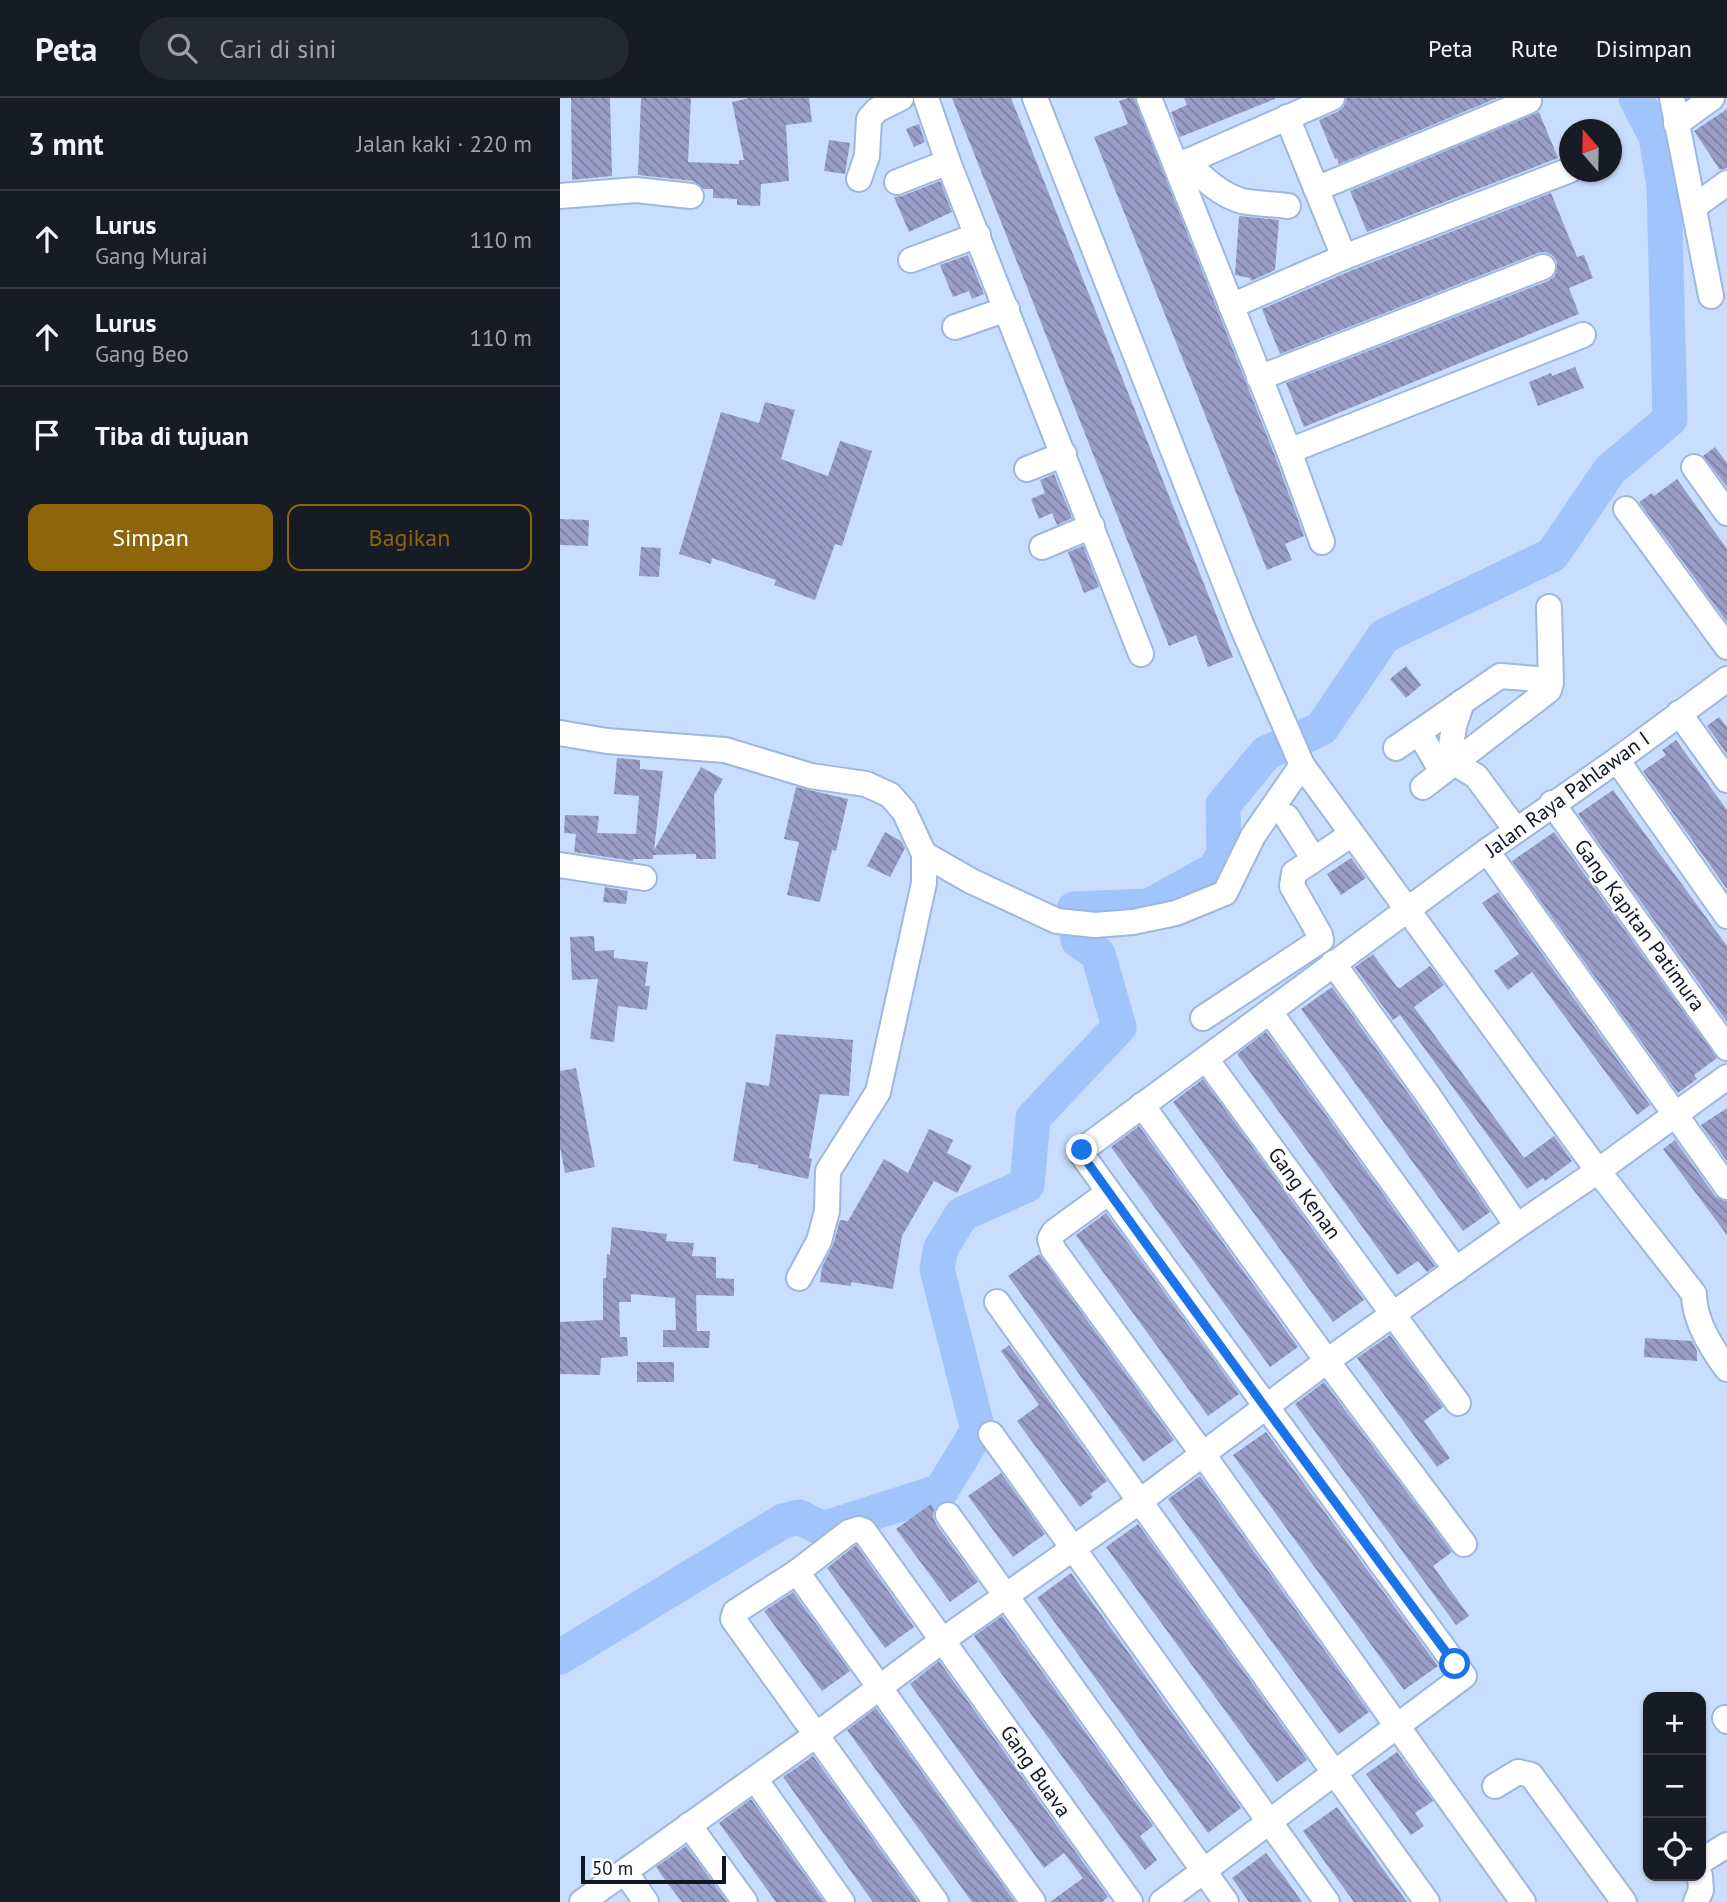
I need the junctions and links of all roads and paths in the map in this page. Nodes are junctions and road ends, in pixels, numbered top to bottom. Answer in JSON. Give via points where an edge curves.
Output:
{"nodes":[{"id":1,"x":901,"y":98,"type":"edge"},
{"id":2,"x":926,"y":98,"type":"edge"},
{"id":3,"x":1035,"y":98,"type":"edge"},
{"id":4,"x":1149,"y":98,"type":"edge"},
{"id":5,"x":1332,"y":98,"type":"edge"},
{"id":6,"x":1672,"y":98,"type":"edge"},
{"id":7,"x":1712,"y":98,"type":"edge"},
{"id":8,"x":1529,"y":100,"type":"dead end"},
{"id":9,"x":1287,"y":117,"type":"junction"},
{"id":10,"x":1676,"y":124,"type":"junction"},
{"id":11,"x":948,"y":162,"type":"junction"},
{"id":12,"x":1182,"y":163,"type":"junction"},
{"id":13,"x":1559,"y":174,"type":"edge"},
{"id":14,"x":859,"y":179,"type":"dead end"},
{"id":15,"x":897,"y":181,"type":"dead end"},
{"id":16,"x":1727,"y":183,"type":"edge"},
{"id":17,"x":1316,"y":189,"type":"junction"},
{"id":18,"x":560,"y":196,"type":"edge"},
{"id":19,"x":691,"y":196,"type":"dead end"},
{"id":20,"x":1288,"y":206,"type":"dead end"},
{"id":21,"x":1695,"y":207,"type":"junction"},
{"id":22,"x":978,"y":235,"type":"junction"},
{"id":23,"x":1344,"y":257,"type":"junction"},
{"id":24,"x":911,"y":260,"type":"dead end"},
{"id":25,"x":1543,"y":267,"type":"dead end"},
{"id":26,"x":1712,"y":296,"type":"edge"},
{"id":27,"x":1231,"y":306,"type":"junction"},
{"id":28,"x":1007,"y":309,"type":"junction"},
{"id":29,"x":956,"y":327,"type":"dead end"},
{"id":30,"x":1583,"y":335,"type":"dead end"},
{"id":31,"x":1259,"y":378,"type":"junction"},
{"id":32,"x":1289,"y":451,"type":"junction"},
{"id":33,"x":1064,"y":454,"type":"junction"},
{"id":34,"x":1694,"y":467,"type":"dead end"},
{"id":35,"x":1027,"y":470,"type":"dead end"},
{"id":36,"x":1626,"y":509,"type":"dead end"},
{"id":37,"x":1727,"y":513,"type":"edge"},
{"id":38,"x":1092,"y":527,"type":"junction"},
{"id":39,"x":1322,"y":542,"type":"dead end"},
{"id":40,"x":1042,"y":547,"type":"dead end"},
{"id":41,"x":1549,"y":607,"type":"dead end"},
{"id":42,"x":1727,"y":647,"type":"edge"},
{"id":43,"x":1140,"y":654,"type":"dead end"},
{"id":44,"x":1727,"y":679,"type":"edge"},
{"id":45,"x":1550,"y":680,"type":"junction"},
{"id":46,"x":1462,"y":702,"type":"junction"},
{"id":47,"x":1679,"y":713,"type":"junction"},
{"id":48,"x":1419,"y":732,"type":"junction"},
{"id":49,"x":560,"y":733,"type":"edge"},
{"id":50,"x":1396,"y":748,"type":"dead end"},
{"id":51,"x":1617,"y":760,"type":"junction"},
{"id":52,"x":1300,"y":761,"type":"junction"},
{"id":53,"x":1442,"y":772,"type":"junction"},
{"id":54,"x":1727,"y":780,"type":"edge"},
{"id":55,"x":1552,"y":803,"type":"junction"},
{"id":56,"x":1287,"y":817,"type":"dead end"},
{"id":57,"x":1516,"y":830,"type":"junction"},
{"id":58,"x":1352,"y":834,"type":"junction"},
{"id":59,"x":1487,"y":851,"type":"junction"},
{"id":60,"x":924,"y":854,"type":"junction"},
{"id":61,"x":1313,"y":858,"type":"junction"},
{"id":62,"x":560,"y":865,"type":"edge"},
{"id":63,"x":644,"y":878,"type":"dead end"},
{"id":64,"x":1408,"y":909,"type":"junction"},
{"id":65,"x":1727,"y":915,"type":"edge"},
{"id":66,"x":1333,"y":963,"type":"junction"},
{"id":67,"x":1270,"y":1012,"type":"junction"},
{"id":68,"x":1203,"y":1018,"type":"dead end"},
{"id":69,"x":1727,"y":1048,"type":"edge"},
{"id":70,"x":1211,"y":1065,"type":"junction"},
{"id":71,"x":1727,"y":1077,"type":"edge"},
{"id":72,"x":1142,"y":1105,"type":"junction"},
{"id":73,"x":1674,"y":1114,"type":"junction"},
{"id":74,"x":1598,"y":1171,"type":"junction"},
{"id":75,"x":1727,"y":1187,"type":"edge"},
{"id":76,"x":1109,"y":1192,"type":"junction"},
{"id":77,"x":1517,"y":1226,"type":"junction"},
{"id":78,"x":1456,"y":1270,"type":"junction"},
{"id":79,"x":799,"y":1278,"type":"dead end"},
{"id":80,"x":997,"y":1302,"type":"dead end"},
{"id":81,"x":1394,"y":1315,"type":"junction"},
{"id":82,"x":1327,"y":1361,"type":"junction"},
{"id":83,"x":1727,"y":1369,"type":"edge"},
{"id":84,"x":1458,"y":1403,"type":"dead end"},
{"id":85,"x":1265,"y":1407,"type":"junction"},
{"id":86,"x":991,"y":1434,"type":"dead end"},
{"id":87,"x":1202,"y":1453,"type":"junction"},
{"id":88,"x":1139,"y":1502,"type":"junction"},
{"id":89,"x":948,"y":1515,"type":"dead end"},
{"id":90,"x":1464,"y":1544,"type":"dead end"},
{"id":91,"x":1075,"y":1548,"type":"junction"},
{"id":92,"x":797,"y":1572,"type":"junction"},
{"id":93,"x":1006,"y":1597,"type":"junction"},
{"id":94,"x":943,"y":1640,"type":"junction"},
{"id":95,"x":879,"y":1687,"type":"junction"},
{"id":96,"x":1397,"y":1728,"type":"junction"},
{"id":97,"x":816,"y":1735,"type":"junction"},
{"id":98,"x":1336,"y":1774,"type":"junction"},
{"id":99,"x":755,"y":1779,"type":"junction"},
{"id":100,"x":1495,"y":1786,"type":"dead end"},
{"id":101,"x":1270,"y":1822,"type":"junction"},
{"id":102,"x":689,"y":1825,"type":"junction"},
{"id":103,"x":1727,"y":1845,"type":"edge"},
{"id":104,"x":1706,"y":1858,"type":"edge"},
{"id":105,"x":1204,"y":1871,"type":"junction"},
{"id":106,"x":625,"y":1872,"type":"junction"},
{"id":107,"x":1700,"y":1881,"type":"edge"},
{"id":108,"x":582,"y":1902,"type":"edge"},
{"id":109,"x":646,"y":1902,"type":"edge"},
{"id":110,"x":744,"y":1902,"type":"edge"},
{"id":111,"x":842,"y":1902,"type":"edge"},
{"id":112,"x":936,"y":1902,"type":"edge"},
{"id":113,"x":1033,"y":1902,"type":"edge"},
{"id":114,"x":1130,"y":1902,"type":"edge"},
{"id":115,"x":1162,"y":1902,"type":"edge"},
{"id":116,"x":1226,"y":1902,"type":"edge"},
{"id":117,"x":1327,"y":1902,"type":"edge"},
{"id":118,"x":1427,"y":1902,"type":"edge"},
{"id":119,"x":1523,"y":1902,"type":"edge"},
{"id":120,"x":1624,"y":1902,"type":"edge"},
{"id":121,"x":1696,"y":1902,"type":"edge"}],
"edges":[{"from":1,"to":14,"type":"street","via":[[871,115],[867,156]]},
{"from":2,"to":11,"type":"street"},
{"from":3,"to":52,"type":"street","via":[[1230,598]]},
{"from":4,"to":12,"type":"street"},
{"from":5,"to":9,"type":"street"},
{"from":6,"to":10,"type":"street"},
{"from":7,"to":10,"type":"street"},
{"from":8,"to":17,"type":"street"},
{"from":9,"to":12,"type":"street"},
{"from":9,"to":17,"type":"street"},
{"from":10,"to":21,"type":"street"},
{"from":11,"to":15,"type":"street"},
{"from":11,"to":22,"type":"street"},
{"from":12,"to":20,"type":"street","via":[[1231,197]]},
{"from":12,"to":27,"type":"street"},
{"from":13,"to":23,"type":"street"},
{"from":16,"to":21,"type":"street"},
{"from":17,"to":23,"type":"street"},
{"from":18,"to":19,"type":"street","via":[[636,190]]},
{"from":21,"to":26,"type":"street"},
{"from":22,"to":24,"type":"street"},
{"from":22,"to":28,"type":"street"},
{"from":23,"to":27,"type":"street"},
{"from":25,"to":31,"type":"street"},
{"from":27,"to":31,"type":"street"},
{"from":28,"to":29,"type":"street"},
{"from":28,"to":33,"type":"street"},
{"from":30,"to":32,"type":"street"},
{"from":31,"to":32,"type":"street"},
{"from":32,"to":39,"type":"street"},
{"from":33,"to":35,"type":"street"},
{"from":33,"to":38,"type":"street"},
{"from":34,"to":37,"type":"street"},
{"from":36,"to":42,"type":"street"},
{"from":38,"to":40,"type":"street"},
{"from":38,"to":43,"type":"street"},
{"from":41,"to":45,"type":"street"},
{"from":44,"to":47,"type":"street","name":"Jalan Raya Pahlawan I"},
{"from":45,"to":46,"type":"street","via":[[1500,676]]},
{"from":45,"to":53,"type":"street","via":[[1546,693]]},
{"from":46,"to":48,"type":"street"},
{"from":46,"to":53,"type":"street"},
{"from":47,"to":51,"type":"street","name":"Jalan Raya Pahlawan I"},
{"from":47,"to":54,"type":"street"},
{"from":48,"to":50,"type":"street"},
{"from":48,"to":53,"type":"street"},
{"from":49,"to":60,"type":"street","via":[[725,750],[811,776],[866,784],[890,795],[904,811]]},
{"from":51,"to":55,"type":"street","name":"Jalan Raya Pahlawan I"},
{"from":51,"to":65,"type":"street"},
{"from":52,"to":58,"type":"street"},
{"from":52,"to":60,"type":"street","via":[[1253,836],[1225,893],[1176,913],[1095,925],[1057,921]]},
{"from":53,"to":57,"type":"street","via":[[1476,776]]},
{"from":55,"to":57,"type":"street","name":"Jalan Raya Pahlawan I"},
{"from":55,"to":69,"type":"street","name":"Gang Kapitan Patimura"},
{"from":56,"to":61,"type":"street"},
{"from":57,"to":59,"type":"street","name":"Jalan Raya Pahlawan I"},
{"from":58,"to":61,"type":"street"},
{"from":58,"to":64,"type":"street"},
{"from":59,"to":64,"type":"street","name":"Jalan Raya Pahlawan I"},
{"from":59,"to":73,"type":"street"},
{"from":60,"to":79,"type":"street","via":[[924,883],[878,1092],[828,1171],[827,1211],[819,1241]]},
{"from":61,"to":68,"type":"street","via":[[1294,873],[1292,886],[1321,940]]},
{"from":62,"to":63,"type":"street"},
{"from":64,"to":66,"type":"street","name":"Jalan Raya Pahlawan I"},
{"from":64,"to":74,"type":"street"},
{"from":66,"to":67,"type":"street","name":"Jalan Raya Pahlawan I"},
{"from":66,"to":77,"type":"street"},
{"from":67,"to":70,"type":"street","name":"Jalan Raya Pahlawan I"},
{"from":67,"to":78,"type":"street"},
{"from":70,"to":72,"type":"street","name":"Jalan Raya Pahlawan I"},
{"from":70,"to":81,"type":"street","name":"Gang Kenan"},
{"from":71,"to":73,"type":"street"},
{"from":72,"to":76,"type":"street","name":"Jalan Raya Pahlawan I","via":[[1082,1150]]},
{"from":72,"to":82,"type":"street"},
{"from":73,"to":74,"type":"street"},
{"from":73,"to":75,"type":"street"},
{"from":74,"to":77,"type":"street"},
{"from":74,"to":83,"type":"street","via":[[1694,1294],[1694,1306]]},
{"from":76,"to":85,"type":"street"},
{"from":76,"to":87,"type":"street","via":[[1054,1232],[1050,1239],[1053,1249]]},
{"from":77,"to":78,"type":"street"},
{"from":78,"to":81,"type":"street"},
{"from":80,"to":88,"type":"street"},
{"from":81,"to":82,"type":"street"},
{"from":81,"to":84,"type":"street","name":"Gang Kenan"},
{"from":82,"to":85,"type":"street"},
{"from":82,"to":90,"type":"street"},
{"from":85,"to":87,"type":"street"},
{"from":85,"to":96,"type":"street","via":[[1464,1676]]},
{"from":86,"to":91,"type":"street"},
{"from":87,"to":88,"type":"street"},
{"from":87,"to":96,"type":"street"},
{"from":88,"to":91,"type":"street"},
{"from":88,"to":98,"type":"street"},
{"from":89,"to":93,"type":"street"},
{"from":91,"to":93,"type":"street"},
{"from":91,"to":101,"type":"street"},
{"from":92,"to":94,"type":"street","name":"Gang Buava","via":[[849,1532],[864,1531]]},
{"from":92,"to":95,"type":"street"},
{"from":92,"to":97,"type":"street","via":[[735,1612],[733,1619]]},
{"from":93,"to":94,"type":"street"},
{"from":93,"to":105,"type":"street"},
{"from":94,"to":95,"type":"street"},
{"from":94,"to":114,"type":"street","name":"Gang Buava"},
{"from":95,"to":97,"type":"street"},
{"from":95,"to":113,"type":"street"},
{"from":96,"to":98,"type":"street"},
{"from":96,"to":119,"type":"street"},
{"from":97,"to":99,"type":"street"},
{"from":97,"to":112,"type":"street"},
{"from":98,"to":101,"type":"street"},
{"from":98,"to":118,"type":"street"},
{"from":99,"to":102,"type":"street"},
{"from":99,"to":111,"type":"street"},
{"from":100,"to":120,"type":"street","via":[[1518,1772],[1531,1775]]},
{"from":101,"to":105,"type":"street"},
{"from":101,"to":117,"type":"street"},
{"from":102,"to":106,"type":"street"},
{"from":102,"to":110,"type":"street"},
{"from":103,"to":104,"type":"street"},
{"from":105,"to":115,"type":"street"},
{"from":105,"to":116,"type":"street"},
{"from":106,"to":108,"type":"street"},
{"from":106,"to":109,"type":"street"},
{"from":107,"to":121,"type":"street"}]}
